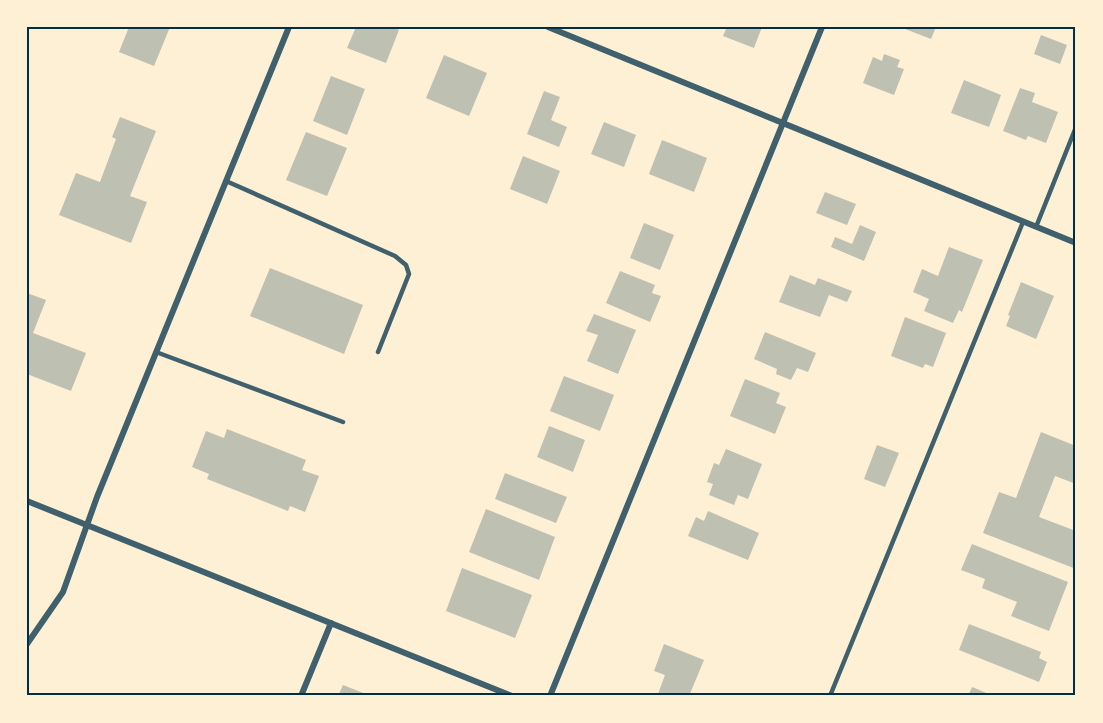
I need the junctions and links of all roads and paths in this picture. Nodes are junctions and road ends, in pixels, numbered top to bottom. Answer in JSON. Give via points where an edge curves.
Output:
{"nodes":[{"id":1,"x":289,"y":27,"type":"edge"},
{"id":2,"x":548,"y":27,"type":"edge"},
{"id":3,"x":822,"y":27,"type":"edge"},
{"id":4,"x":783,"y":123,"type":"junction"},
{"id":5,"x":1076,"y":127,"type":"edge"},
{"id":6,"x":226,"y":181,"type":"junction"},
{"id":7,"x":1023,"y":222,"type":"junction"},
{"id":8,"x":1036,"y":227,"type":"junction"},
{"id":9,"x":1076,"y":243,"type":"edge"},
{"id":10,"x":156,"y":352,"type":"junction"},
{"id":11,"x":378,"y":352,"type":"dead end"},
{"id":12,"x":343,"y":422,"type":"dead end"},
{"id":13,"x":27,"y":501,"type":"edge"},
{"id":14,"x":86,"y":524,"type":"junction"},
{"id":15,"x":331,"y":623,"type":"junction"},
{"id":16,"x":27,"y":644,"type":"edge"},
{"id":17,"x":301,"y":696,"type":"edge"},
{"id":18,"x":512,"y":696,"type":"edge"},
{"id":19,"x":550,"y":696,"type":"edge"},
{"id":20,"x":830,"y":696,"type":"edge"}],
"edges":[{"from":1,"to":6,"type":"street"},
{"from":2,"to":4,"type":"street"},
{"from":3,"to":4,"type":"street"},
{"from":4,"to":7,"type":"street"},
{"from":4,"to":19,"type":"street"},
{"from":5,"to":8,"type":"lane"},
{"from":6,"to":10,"type":"street"},
{"from":6,"to":11,"type":"lane","via":[[395,256],[406,265],[409,274]]},
{"from":7,"to":8,"type":"street"},
{"from":7,"to":20,"type":"lane"},
{"from":8,"to":9,"type":"street"},
{"from":10,"to":12,"type":"lane"},
{"from":10,"to":14,"type":"street"},
{"from":13,"to":14,"type":"street"},
{"from":14,"to":15,"type":"street"},
{"from":14,"to":16,"type":"street","via":[[63,592]]},
{"from":15,"to":17,"type":"street"},
{"from":15,"to":18,"type":"street"}]}
